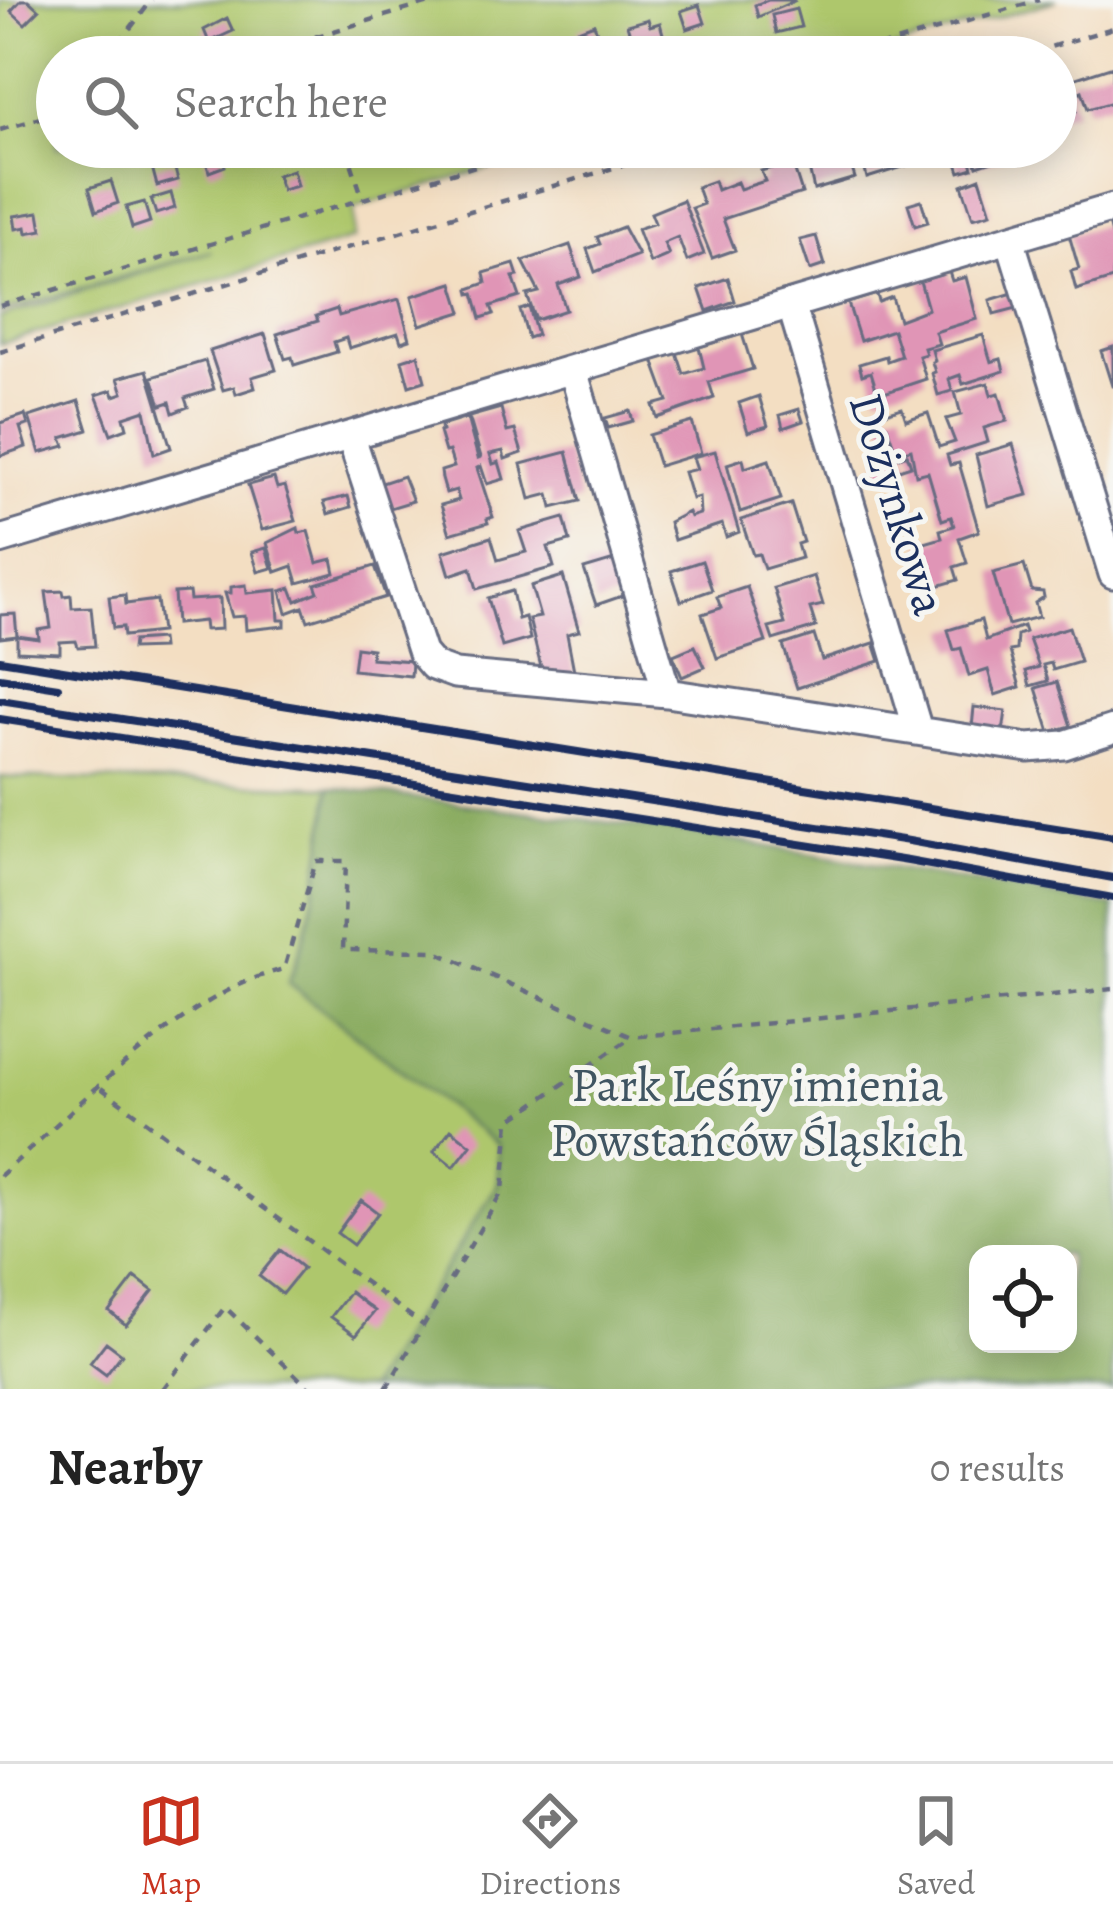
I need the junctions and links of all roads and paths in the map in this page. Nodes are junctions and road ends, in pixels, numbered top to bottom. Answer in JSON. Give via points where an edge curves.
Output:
{"nodes":[{"id":1,"x":152,"y":0,"type":"edge"},
{"id":2,"x":439,"y":0,"type":"edge"},
{"id":3,"x":1039,"y":0,"type":"edge"},
{"id":4,"x":1113,"y":28,"type":"edge"},
{"id":5,"x":124,"y":36,"type":"edge"},
{"id":6,"x":319,"y":36,"type":"edge"},
{"id":7,"x":916,"y":36,"type":"edge"},
{"id":8,"x":1077,"y":39,"type":"edge"},
{"id":9,"x":36,"y":119,"type":"edge"},
{"id":10,"x":0,"y":130,"type":"edge"},
{"id":11,"x":353,"y":168,"type":"edge"},
{"id":12,"x":469,"y":168,"type":"edge"},
{"id":13,"x":613,"y":168,"type":"edge"},
{"id":14,"x":363,"y":199,"type":"junction"},
{"id":15,"x":1113,"y":208,"type":"edge"},
{"id":16,"x":1010,"y":239,"type":"junction"},
{"id":17,"x":791,"y":304,"type":"junction"},
{"id":18,"x":0,"y":306,"type":"edge"},
{"id":19,"x":0,"y":352,"type":"edge"},
{"id":20,"x":573,"y":370,"type":"junction"},
{"id":21,"x":351,"y":436,"type":"junction"},
{"id":22,"x":0,"y":540,"type":"edge"},
{"id":23,"x":1113,"y":574,"type":"edge"},
{"id":24,"x":667,"y":694,"type":"junction"},
{"id":25,"x":1113,"y":729,"type":"edge"},
{"id":26,"x":918,"y":730,"type":"junction"},
{"id":27,"x":1113,"y":988,"type":"edge"},
{"id":28,"x":632,"y":1037,"type":"junction"},
{"id":29,"x":101,"y":1088,"type":"junction"},
{"id":30,"x":0,"y":1176,"type":"edge"},
{"id":31,"x":423,"y":1325,"type":"junction"},
{"id":32,"x":163,"y":1389,"type":"edge"},
{"id":33,"x":310,"y":1389,"type":"edge"},
{"id":34,"x":386,"y":1389,"type":"edge"}],
"edges":[{"from":1,"to":5,"type":"path"},
{"from":2,"to":6,"type":"path"},
{"from":3,"to":7,"type":"path"},
{"from":4,"to":8,"type":"path"},
{"from":9,"to":10,"type":"path"},
{"from":11,"to":14,"type":"path"},
{"from":12,"to":14,"type":"path"},
{"from":13,"to":19,"type":"path"},
{"from":14,"to":18,"type":"path"},
{"from":15,"to":16,"type":"street"},
{"from":16,"to":17,"type":"street"},
{"from":16,"to":23,"type":"street"},
{"from":17,"to":20,"type":"street"},
{"from":17,"to":26,"type":"street","name":"Dożynkowa"},
{"from":20,"to":21,"type":"street"},
{"from":20,"to":24,"type":"street"},
{"from":21,"to":22,"type":"street"},
{"from":21,"to":24,"type":"street","via":[[422,652],[434,666]]},
{"from":24,"to":26,"type":"street"},
{"from":25,"to":26,"type":"street","via":[[1045,748]]},
{"from":27,"to":28,"type":"path"},
{"from":28,"to":29,"type":"path","via":[[434,950],[344,950],[346,860],[316,861],[284,969],[191,1010]]},
{"from":28,"to":31,"type":"path","via":[[509,1120],[503,1190]]},
{"from":29,"to":30,"type":"path"},
{"from":29,"to":31,"type":"path"},
{"from":31,"to":34,"type":"path"},
{"from":32,"to":33,"type":"path","via":[[225,1307]]}]}
